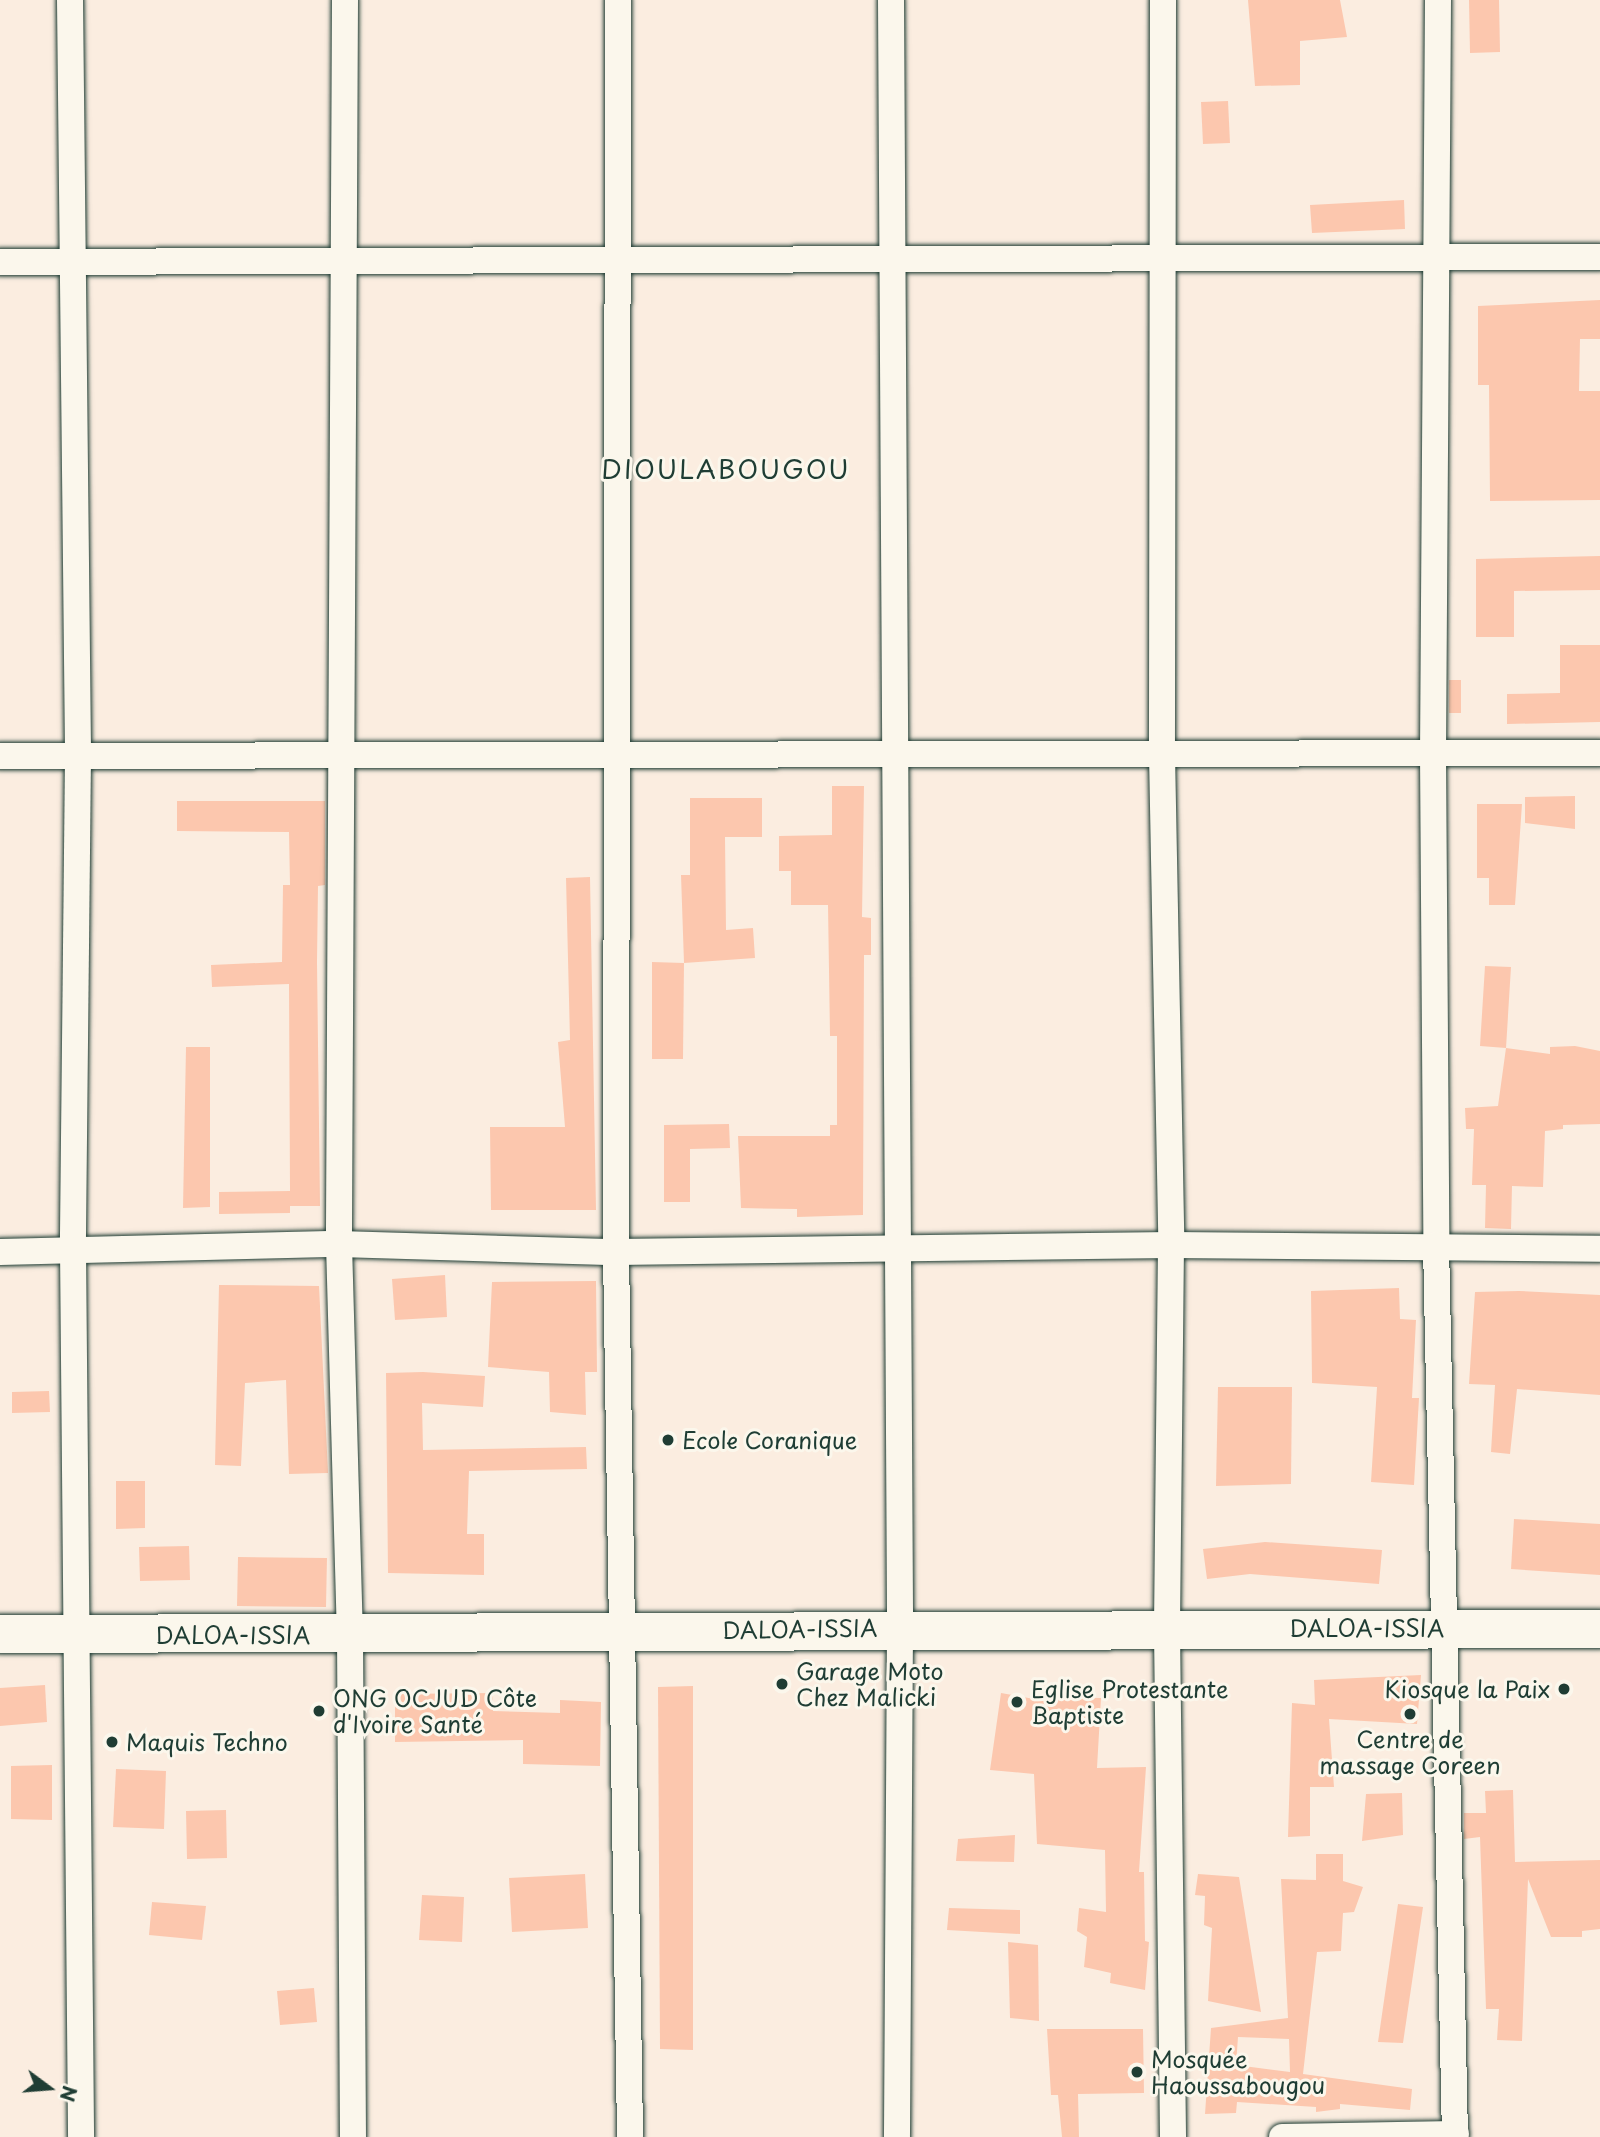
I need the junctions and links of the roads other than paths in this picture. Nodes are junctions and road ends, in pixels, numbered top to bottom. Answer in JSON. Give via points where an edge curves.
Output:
{"nodes":[{"id":1,"x":69,"y":0,"type":"edge"},
{"id":2,"x":345,"y":0,"type":"edge"},
{"id":3,"x":618,"y":0,"type":"edge"},
{"id":4,"x":891,"y":0,"type":"edge"},
{"id":5,"x":1163,"y":0,"type":"edge"},
{"id":6,"x":1438,"y":0,"type":"edge"},
{"id":7,"x":1162,"y":256,"type":"junction"},
{"id":8,"x":1435,"y":257,"type":"junction"},
{"id":9,"x":1600,"y":257,"type":"edge"},
{"id":10,"x":895,"y":259,"type":"junction"},
{"id":11,"x":0,"y":262,"type":"edge"},
{"id":12,"x":72,"y":262,"type":"junction"},
{"id":13,"x":342,"y":263,"type":"junction"},
{"id":14,"x":618,"y":264,"type":"junction"},
{"id":15,"x":617,"y":752,"type":"junction"},
{"id":16,"x":1600,"y":753,"type":"edge"},
{"id":17,"x":1162,"y":754,"type":"junction"},
{"id":18,"x":893,"y":755,"type":"junction"},
{"id":19,"x":1433,"y":755,"type":"junction"},
{"id":20,"x":0,"y":756,"type":"edge"},
{"id":21,"x":78,"y":756,"type":"junction"},
{"id":22,"x":341,"y":758,"type":"junction"},
{"id":23,"x":339,"y":1244,"type":"junction"},
{"id":24,"x":1171,"y":1245,"type":"junction"},
{"id":25,"x":1436,"y":1245,"type":"junction"},
{"id":26,"x":896,"y":1247,"type":"junction"},
{"id":27,"x":73,"y":1249,"type":"junction"},
{"id":28,"x":1600,"y":1249,"type":"edge"},
{"id":29,"x":0,"y":1252,"type":"edge"},
{"id":30,"x":616,"y":1252,"type":"junction"},
{"id":31,"x":901,"y":1628,"type":"junction"},
{"id":32,"x":1444,"y":1628,"type":"junction"},
{"id":33,"x":1600,"y":1629,"type":"edge"},
{"id":34,"x":1167,"y":1630,"type":"junction"},
{"id":35,"x":622,"y":1631,"type":"junction"},
{"id":36,"x":0,"y":1634,"type":"edge"},
{"id":37,"x":78,"y":1634,"type":"junction"},
{"id":38,"x":351,"y":1635,"type":"junction"},
{"id":39,"x":1455,"y":2135,"type":"edge"},
{"id":40,"x":81,"y":2137,"type":"edge"},
{"id":41,"x":353,"y":2137,"type":"edge"},
{"id":42,"x":630,"y":2137,"type":"edge"},
{"id":43,"x":897,"y":2137,"type":"edge"},
{"id":44,"x":1173,"y":2137,"type":"edge"},
{"id":45,"x":1282,"y":2137,"type":"edge"}],
"edges":[{"from":1,"to":12,"type":"street"},
{"from":2,"to":13,"type":"street"},
{"from":3,"to":14,"type":"street"},
{"from":4,"to":10,"type":"street"},
{"from":5,"to":7,"type":"street"},
{"from":6,"to":8,"type":"street"},
{"from":7,"to":8,"type":"street"},
{"from":7,"to":10,"type":"street"},
{"from":7,"to":17,"type":"street"},
{"from":8,"to":9,"type":"street"},
{"from":8,"to":19,"type":"street"},
{"from":10,"to":14,"type":"street"},
{"from":10,"to":18,"type":"street"},
{"from":11,"to":12,"type":"street"},
{"from":12,"to":13,"type":"street"},
{"from":12,"to":21,"type":"street"},
{"from":13,"to":14,"type":"street"},
{"from":13,"to":22,"type":"street"},
{"from":14,"to":15,"type":"street"},
{"from":15,"to":18,"type":"street"},
{"from":15,"to":22,"type":"street"},
{"from":15,"to":30,"type":"street"},
{"from":16,"to":19,"type":"street"},
{"from":17,"to":18,"type":"street"},
{"from":17,"to":19,"type":"street"},
{"from":17,"to":24,"type":"street"},
{"from":18,"to":26,"type":"street"},
{"from":19,"to":25,"type":"street"},
{"from":20,"to":21,"type":"street"},
{"from":21,"to":22,"type":"street"},
{"from":21,"to":27,"type":"street"},
{"from":22,"to":23,"type":"street"},
{"from":23,"to":27,"type":"street"},
{"from":23,"to":30,"type":"street"},
{"from":23,"to":38,"type":"street"},
{"from":24,"to":25,"type":"street"},
{"from":24,"to":26,"type":"street"},
{"from":24,"to":34,"type":"street"},
{"from":25,"to":28,"type":"street"},
{"from":25,"to":32,"type":"street"},
{"from":26,"to":30,"type":"street"},
{"from":26,"to":31,"type":"street"},
{"from":27,"to":29,"type":"street"},
{"from":27,"to":37,"type":"street"},
{"from":30,"to":35,"type":"street"},
{"from":31,"to":34,"type":"main road","name":"DALOA-ISSIA"},
{"from":31,"to":35,"type":"main road","name":"DALOA-ISSIA"},
{"from":31,"to":43,"type":"street"},
{"from":32,"to":33,"type":"main road","name":"DALOA-ISSIA"},
{"from":32,"to":34,"type":"main road","name":"DALOA-ISSIA"},
{"from":32,"to":39,"type":"street"},
{"from":34,"to":44,"type":"street"},
{"from":35,"to":38,"type":"main road","name":"DALOA-ISSIA"},
{"from":35,"to":42,"type":"street"},
{"from":36,"to":37,"type":"main road","name":"DALOA-ISSIA"},
{"from":37,"to":38,"type":"main road","name":"DALOA-ISSIA"},
{"from":37,"to":40,"type":"street"},
{"from":38,"to":41,"type":"street"},
{"from":39,"to":45,"type":"street"}]}
